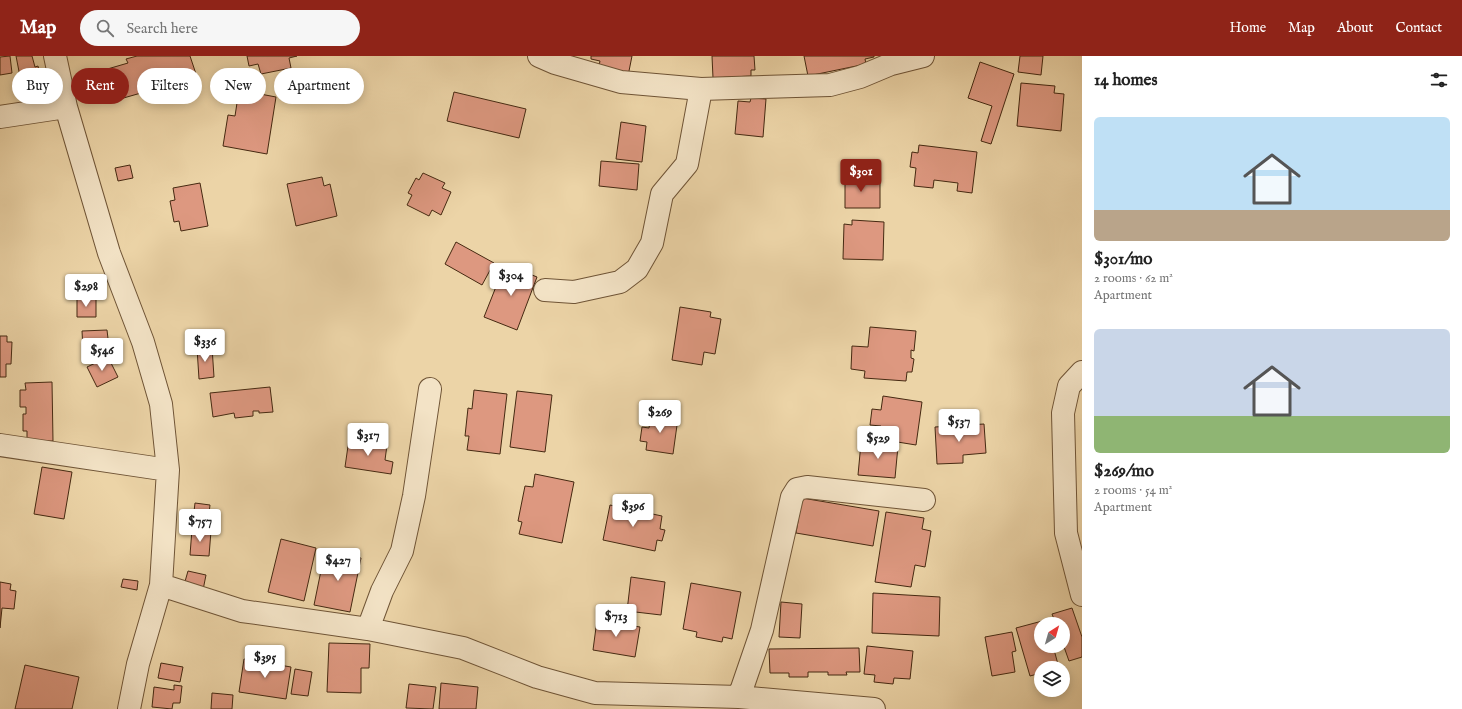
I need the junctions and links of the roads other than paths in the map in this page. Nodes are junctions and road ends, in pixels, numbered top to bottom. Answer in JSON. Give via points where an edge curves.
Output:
{"nodes":[{"id":1,"x":55,"y":56,"type":"edge"},
{"id":2,"x":539,"y":56,"type":"edge"},
{"id":3,"x":923,"y":56,"type":"edge"},
{"id":4,"x":890,"y":60,"type":"edge"},
{"id":5,"x":701,"y":89,"type":"junction"},
{"id":6,"x":66,"y":108,"type":"junction"},
{"id":7,"x":0,"y":117,"type":"edge"},
{"id":8,"x":545,"y":290,"type":"dead end"},
{"id":9,"x":1082,"y":372,"type":"edge"},
{"id":10,"x":430,"y":389,"type":"dead end"},
{"id":11,"x":0,"y":445,"type":"edge"},
{"id":12,"x":168,"y":470,"type":"junction"},
{"id":13,"x":924,"y":500,"type":"dead end"},
{"id":14,"x":160,"y":584,"type":"junction"},
{"id":15,"x":1082,"y":595,"type":"edge"},
{"id":16,"x":368,"y":629,"type":"junction"},
{"id":17,"x":739,"y":697,"type":"junction"},
{"id":18,"x":129,"y":709,"type":"edge"},
{"id":19,"x":874,"y":709,"type":"edge"}],
"edges":[{"from":1,"to":6,"type":"street"},
{"from":2,"to":5,"type":"street","via":[[621,82]]},
{"from":3,"to":4,"type":"street"},
{"from":4,"to":5,"type":"street","via":[[860,77],[830,85]]},
{"from":5,"to":8,"type":"street","via":[[687,164],[662,194],[652,243],[637,269],[620,282],[574,292]]},
{"from":6,"to":7,"type":"street"},
{"from":6,"to":12,"type":"street","via":[[110,253],[143,342],[161,404]]},
{"from":9,"to":15,"type":"street","via":[[1069,386],[1063,413],[1066,533]]},
{"from":10,"to":16,"type":"street","via":[[414,496],[402,551],[382,591]]},
{"from":11,"to":12,"type":"street"},
{"from":12,"to":14,"type":"street"},
{"from":13,"to":17,"type":"street","via":[[807,487],[797,489],[792,497],[762,630]]},
{"from":14,"to":16,"type":"street","via":[[242,611]]},
{"from":14,"to":18,"type":"street","via":[[138,664]]},
{"from":16,"to":17,"type":"street","via":[[463,648],[537,677],[595,693]]},
{"from":17,"to":19,"type":"street"}]}
